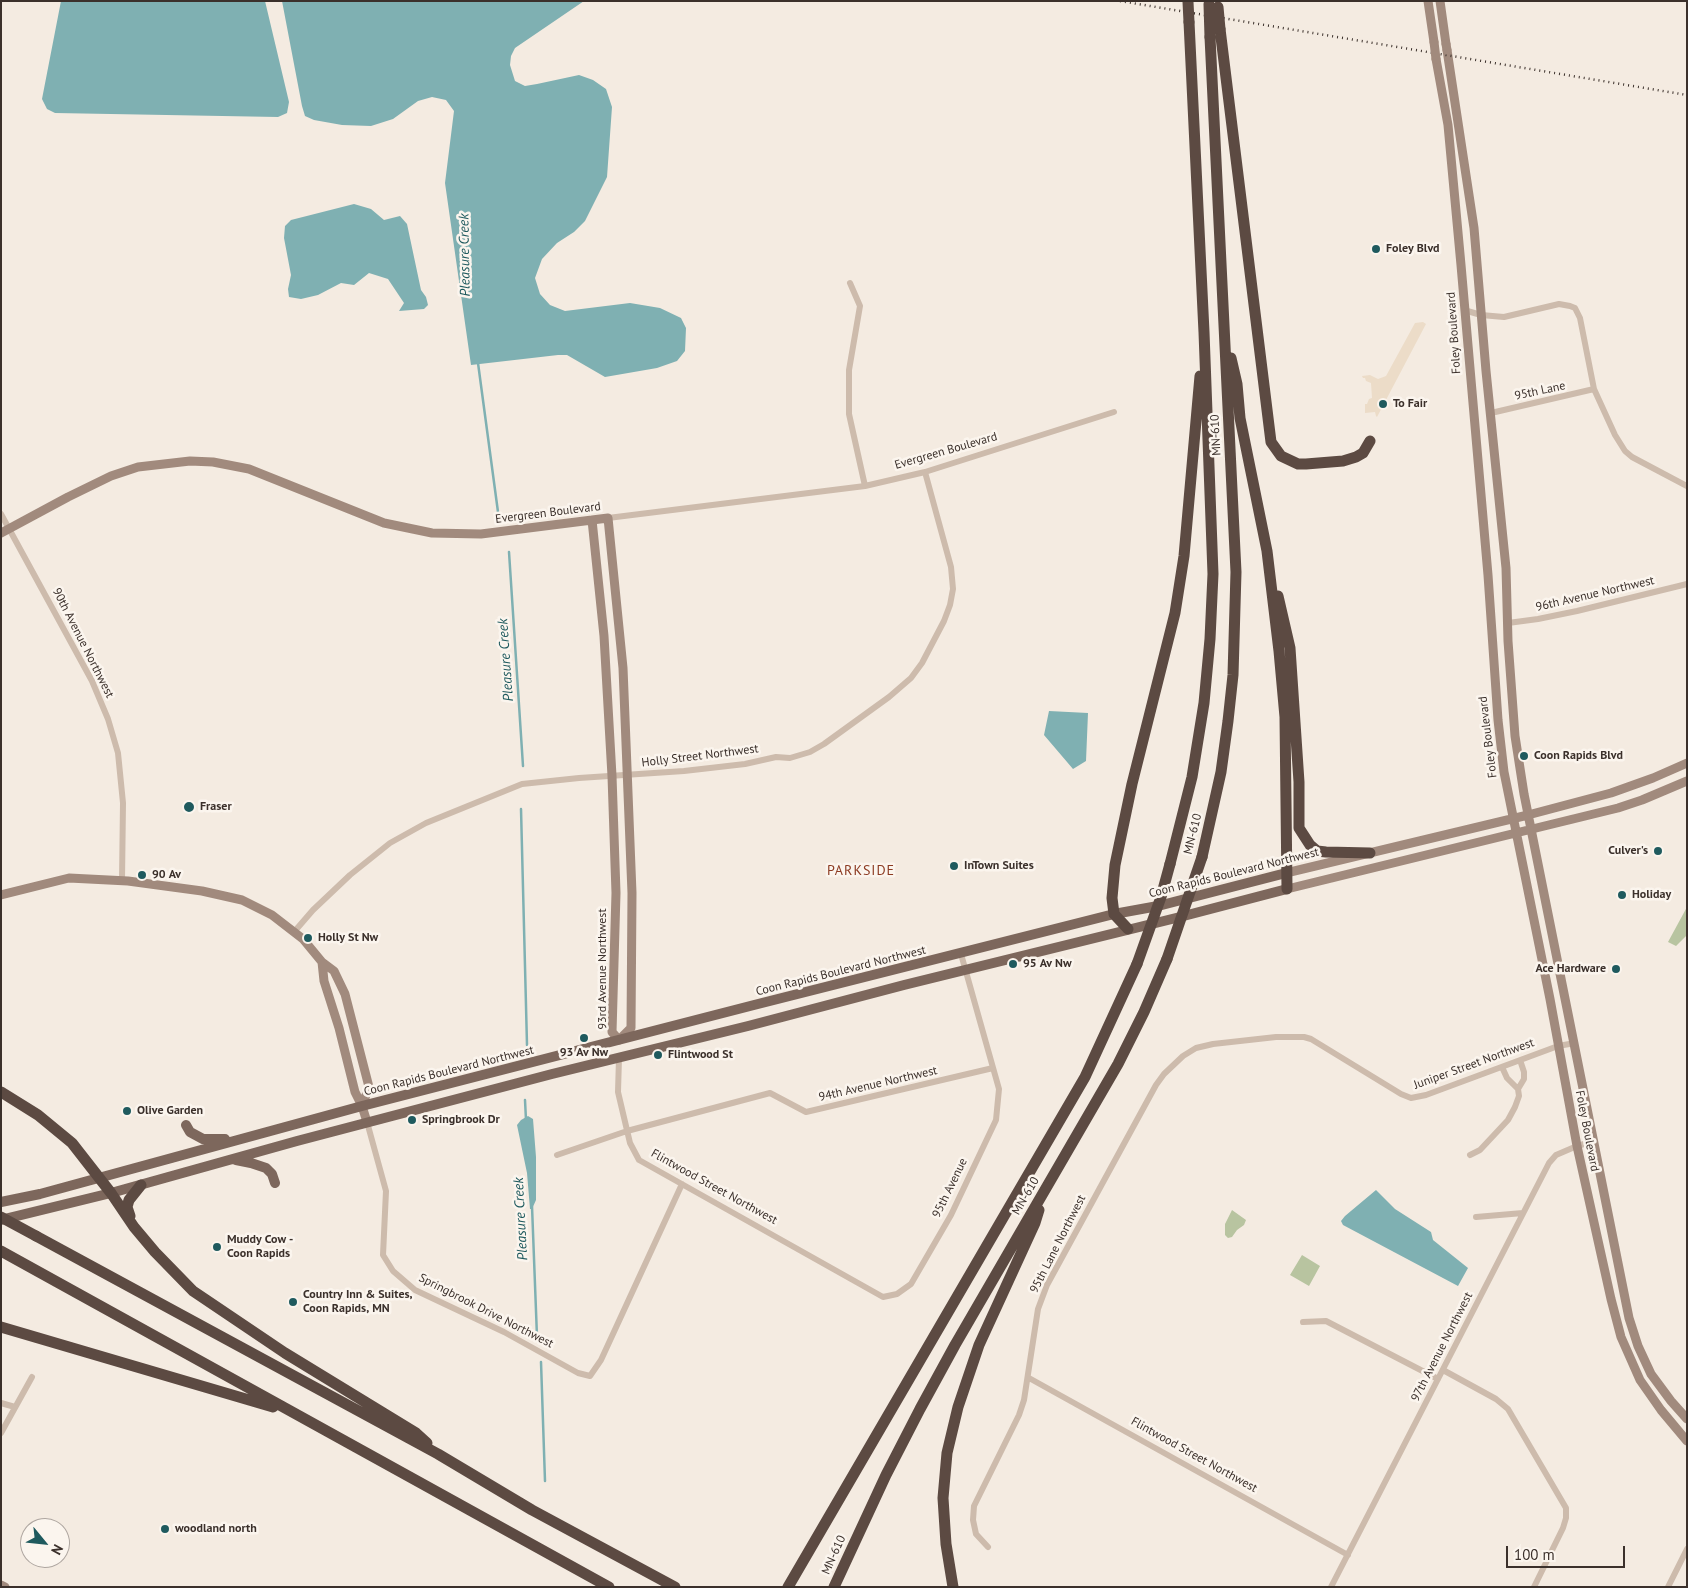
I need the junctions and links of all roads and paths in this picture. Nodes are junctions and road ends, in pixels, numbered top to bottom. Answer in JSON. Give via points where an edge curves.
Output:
{"nodes":[{"id":1,"x":1428,"y":1,"type":"edge"},
{"id":2,"x":1440,"y":1,"type":"edge"},
{"id":3,"x":1188,"y":2,"type":"edge"},
{"id":4,"x":1213,"y":3,"type":"edge"},
{"id":5,"x":850,"y":284,"type":"dead end"},
{"id":6,"x":1464,"y":310,"type":"junction"},
{"id":7,"x":1481,"y":315,"type":"junction"},
{"id":8,"x":1224,"y":329,"type":"junction"},
{"id":9,"x":1204,"y":332,"type":"junction"},
{"id":10,"x":1594,"y":389,"type":"junction"},
{"id":11,"x":1114,"y":412,"type":"dead end"},
{"id":12,"x":1491,"y":413,"type":"junction"},
{"id":13,"x":1370,"y":441,"type":"dead end"},
{"id":14,"x":925,"y":472,"type":"junction"},
{"id":15,"x":865,"y":486,"type":"junction"},
{"id":16,"x":1687,"y":486,"type":"edge"},
{"id":17,"x":1,"y":514,"type":"edge"},
{"id":18,"x":608,"y":518,"type":"junction"},
{"id":19,"x":592,"y":520,"type":"junction"},
{"id":20,"x":5,"y":531,"type":"edge"},
{"id":21,"x":1267,"y":551,"type":"junction"},
{"id":22,"x":1687,"y":584,"type":"edge"},
{"id":23,"x":1508,"y":623,"type":"junction"},
{"id":24,"x":1687,"y":763,"type":"edge"},
{"id":25,"x":612,"y":776,"type":"junction"},
{"id":26,"x":628,"y":776,"type":"junction"},
{"id":27,"x":1687,"y":781,"type":"edge"},
{"id":28,"x":1528,"y":815,"type":"junction"},
{"id":29,"x":1513,"y":818,"type":"junction"},
{"id":30,"x":1530,"y":830,"type":"junction"},
{"id":31,"x":1516,"y":834,"type":"junction"},
{"id":32,"x":1370,"y":852,"type":"junction"},
{"id":33,"x":1286,"y":873,"type":"junction"},
{"id":34,"x":122,"y":880,"type":"junction"},
{"id":35,"x":1287,"y":889,"type":"junction"},
{"id":36,"x":1,"y":895,"type":"edge"},
{"id":37,"x":1114,"y":914,"type":"junction"},
{"id":38,"x":1128,"y":929,"type":"junction"},
{"id":39,"x":294,"y":932,"type":"junction"},
{"id":40,"x":961,"y":954,"type":"junction"},
{"id":41,"x":322,"y":962,"type":"junction"},
{"id":42,"x":966,"y":969,"type":"junction"},
{"id":43,"x":1276,"y":1037,"type":"joint"},
{"id":44,"x":619,"y":1040,"type":"junction"},
{"id":45,"x":1575,"y":1043,"type":"junction"},
{"id":46,"x":1558,"y":1046,"type":"junction"},
{"id":47,"x":619,"y":1058,"type":"junction"},
{"id":48,"x":1520,"y":1060,"type":"junction"},
{"id":49,"x":1502,"y":1066,"type":"junction"},
{"id":50,"x":993,"y":1068,"type":"junction"},
{"id":51,"x":1518,"y":1089,"type":"junction"},
{"id":52,"x":1,"y":1092,"type":"edge"},
{"id":53,"x":362,"y":1106,"type":"junction"},
{"id":54,"x":367,"y":1122,"type":"junction"},
{"id":55,"x":186,"y":1125,"type":"dead end"},
{"id":56,"x":627,"y":1131,"type":"junction"},
{"id":57,"x":263,"y":1133,"type":"junction"},
{"id":58,"x":1595,"y":1141,"type":"junction"},
{"id":59,"x":1577,"y":1146,"type":"junction"},
{"id":60,"x":557,"y":1155,"type":"dead end"},
{"id":61,"x":1470,"y":1155,"type":"dead end"},
{"id":62,"x":222,"y":1162,"type":"junction"},
{"id":63,"x":100,"y":1177,"type":"junction"},
{"id":64,"x":275,"y":1183,"type":"dead end"},
{"id":65,"x":141,"y":1184,"type":"junction"},
{"id":66,"x":682,"y":1184,"type":"junction"},
{"id":67,"x":1046,"y":1190,"type":"junction"},
{"id":68,"x":111,"y":1193,"type":"junction"},
{"id":69,"x":1,"y":1202,"type":"edge"},
{"id":70,"x":1523,"y":1213,"type":"junction"},
{"id":71,"x":1476,"y":1217,"type":"dead end"},
{"id":72,"x":1,"y":1219,"type":"edge"},
{"id":73,"x":134,"y":1227,"type":"junction"},
{"id":74,"x":1,"y":1251,"type":"edge"},
{"id":75,"x":883,"y":1297,"type":"joint"},
{"id":76,"x":1303,"y":1322,"type":"dead end"},
{"id":77,"x":1,"y":1327,"type":"edge"},
{"id":78,"x":1442,"y":1370,"type":"junction"},
{"id":79,"x":32,"y":1377,"type":"dead end"},
{"id":80,"x":1028,"y":1378,"type":"junction"},
{"id":81,"x":1438,"y":1379,"type":"junction"},
{"id":82,"x":1,"y":1404,"type":"edge"},
{"id":83,"x":14,"y":1408,"type":"junction"},
{"id":84,"x":293,"y":1412,"type":"junction"},
{"id":85,"x":1687,"y":1419,"type":"edge"},
{"id":86,"x":1,"y":1433,"type":"edge"},
{"id":87,"x":1687,"y":1441,"type":"edge"},
{"id":88,"x":438,"y":1454,"type":"junction"},
{"id":89,"x":988,"y":1547,"type":"dead end"},
{"id":90,"x":1687,"y":1549,"type":"edge"},
{"id":91,"x":1348,"y":1555,"type":"junction"},
{"id":92,"x":798,"y":1570,"type":"junction"},
{"id":93,"x":1,"y":1585,"type":"edge"},
{"id":94,"x":5,"y":1587,"type":"edge"},
{"id":95,"x":609,"y":1587,"type":"edge"},
{"id":96,"x":675,"y":1587,"type":"edge"},
{"id":97,"x":783,"y":1587,"type":"edge"},
{"id":98,"x":788,"y":1587,"type":"edge"},
{"id":99,"x":834,"y":1587,"type":"edge"},
{"id":100,"x":953,"y":1587,"type":"edge"},
{"id":101,"x":1331,"y":1587,"type":"edge"},
{"id":102,"x":1534,"y":1587,"type":"edge"},
{"id":103,"x":1668,"y":1587,"type":"edge"}],
"edges":[{"from":1,"to":6,"type":"main road","name":"Foley Boulevard","bridge":true,"via":[[1448,125]]},
{"from":2,"to":7,"type":"main road","name":"Foley Boulevard","via":[[1473,214]]},
{"from":3,"to":9,"type":"highway","name":"MN-610","bridge":true},
{"from":4,"to":8,"type":"highway","name":"MN-610","bridge":true,"via":[[1210,37]]},
{"from":4,"to":13,"type":"highway","bridge":true,"via":[[1220,29],[1271,442],[1281,456],[1306,464],[1356,457],[1363,453]]},
{"from":5,"to":15,"type":"street","via":[[860,306],[849,370],[849,414]]},
{"from":6,"to":7,"type":"street"},
{"from":6,"to":29,"type":"main road","name":"Foley Boulevard","via":[[1493,667],[1504,772]]},
{"from":7,"to":10,"type":"street","via":[[1504,317],[1559,304],[1575,308],[1580,318]]},
{"from":7,"to":12,"type":"main road","name":"Foley Boulevard"},
{"from":8,"to":21,"type":"highway"},
{"from":8,"to":67,"type":"highway","name":"MN-610","bridge":true,"via":[[1236,572],[1233,674],[1221,772],[1202,857],[1167,959],[1118,1064]]},
{"from":9,"to":37,"type":"highway","via":[[1184,556],[1175,613],[1115,865]]},
{"from":9,"to":92,"type":"highway","name":"MN-610","bridge":true,"via":[[1213,574],[1210,639],[1192,777],[1161,897],[1137,964],[1085,1077]]},
{"from":10,"to":12,"type":"street","name":"95th Lane"},
{"from":10,"to":16,"type":"street","via":[[1608,423],[1625,451]]},
{"from":11,"to":14,"type":"street","name":"Evergreen Boulevard"},
{"from":12,"to":23,"type":"main road","name":"Foley Boulevard"},
{"from":14,"to":15,"type":"street","name":"Evergreen Boulevard"},
{"from":14,"to":26,"type":"street","name":"Holly Street Northwest","via":[[953,580],[944,621],[911,678],[824,744],[800,755]]},
{"from":15,"to":18,"type":"street","name":"Evergreen Boulevard"},
{"from":17,"to":20,"type":"street","name":"90th Avenue Northwest"},
{"from":18,"to":19,"type":"main road","name":"Evergreen Boulevard"},
{"from":18,"to":26,"type":"main road","name":"93rd Avenue Northwest","via":[[623,668]]},
{"from":19,"to":20,"type":"main road","name":"Evergreen Boulevard","via":[[481,534],[432,533],[384,523],[249,470],[190,461],[138,467],[110,476]]},
{"from":19,"to":25,"type":"main road","name":"93rd Avenue Northwest","via":[[604,636]]},
{"from":20,"to":34,"type":"street","name":"90th Avenue Northwest","via":[[92,681],[108,719],[118,753],[123,803]]},
{"from":21,"to":32,"type":"highway","via":[[1290,648],[1300,828],[1317,850]]},
{"from":21,"to":33,"type":"highway","via":[[1285,718]]},
{"from":22,"to":23,"type":"street","name":"96th Avenue Northwest","via":[[1538,620]]},
{"from":23,"to":28,"type":"main road","name":"Foley Boulevard","via":[[1515,736]]},
{"from":24,"to":28,"type":"main road","name":"Coon Rapids Boulevard Northwest","via":[[1624,789]]},
{"from":25,"to":26,"type":"street","name":"Holly Street Northwest"},
{"from":25,"to":39,"type":"street","name":"Holly Street Northwest","via":[[522,784],[426,823],[390,843],[350,874]]},
{"from":25,"to":44,"type":"main road","name":"93rd Avenue Northwest","via":[[616,893],[612,1032]]},
{"from":26,"to":44,"type":"main road","name":"93rd Avenue Northwest","via":[[632,893],[631,1028]]},
{"from":27,"to":30,"type":"main road","via":[[1642,800]]},
{"from":28,"to":29,"type":"main road","name":"Coon Rapids Boulevard Northwest"},
{"from":28,"to":30,"type":"main road","name":"Foley Boulevard"},
{"from":29,"to":31,"type":"main road","name":"Foley Boulevard"},
{"from":29,"to":32,"type":"main road","name":"Coon Rapids Boulevard Northwest"},
{"from":30,"to":31,"type":"main road"},
{"from":30,"to":45,"type":"main road","name":"Foley Boulevard"},
{"from":31,"to":35,"type":"main road"},
{"from":31,"to":46,"type":"main road","name":"Foley Boulevard"},
{"from":32,"to":33,"type":"main road","name":"Coon Rapids Boulevard Northwest"},
{"from":33,"to":35,"type":"highway"},
{"from":33,"to":37,"type":"main road","name":"Coon Rapids Boulevard Northwest"},
{"from":34,"to":36,"type":"main road","via":[[69,878]]},
{"from":34,"to":39,"type":"main road","via":[[242,900],[272,915]]},
{"from":35,"to":38,"type":"main road"},
{"from":37,"to":38,"type":"highway"},
{"from":37,"to":40,"type":"main road","name":"Coon Rapids Boulevard Northwest"},
{"from":38,"to":42,"type":"main road"},
{"from":39,"to":41,"type":"main road"},
{"from":40,"to":42,"type":"street"},
{"from":40,"to":44,"type":"main road","name":"Coon Rapids Boulevard Northwest"},
{"from":41,"to":53,"type":"main road","name":"Springbrook Drive Northwest","via":[[324,981],[355,1092]]},
{"from":41,"to":53,"type":"main road","via":[[334,971],[354,1024],[369,1087]]},
{"from":42,"to":47,"type":"main road"},
{"from":42,"to":50,"type":"street"},
{"from":43,"to":49,"type":"street","name":"Juniper Street Northwest","via":[[1295,1036],[1311,1040],[1411,1098]]},
{"from":43,"to":80,"type":"street","name":"95th Lane Northwest","via":[[1196,1048],[1173,1064],[1160,1079],[1047,1285],[1038,1309]]},
{"from":44,"to":47,"type":"main road","name":"Flintwood Street Northwest"},
{"from":44,"to":53,"type":"main road","name":"Coon Rapids Boulevard Northwest"},
{"from":45,"to":46,"type":"street","name":"Juniper Street Northwest"},
{"from":45,"to":58,"type":"main road","name":"Foley Boulevard"},
{"from":46,"to":48,"type":"street","name":"Juniper Street Northwest"},
{"from":46,"to":59,"type":"main road","name":"Foley Boulevard"},
{"from":47,"to":54,"type":"main road"},
{"from":47,"to":56,"type":"street","name":"Flintwood Street Northwest","via":[[618,1092]]},
{"from":48,"to":49,"type":"street","name":"Juniper Street Northwest"},
{"from":48,"to":51,"type":"street","via":[[1524,1079]]},
{"from":49,"to":51,"type":"street","via":[[1507,1078]]},
{"from":50,"to":56,"type":"street","name":"94th Avenue Northwest","via":[[806,1112],[770,1093]]},
{"from":50,"to":75,"type":"street","name":"95th Avenue","via":[[999,1089],[996,1120],[951,1215],[911,1284],[897,1294]]},
{"from":51,"to":61,"type":"street","via":[[1519,1096],[1508,1120],[1480,1150]]},
{"from":52,"to":63,"type":"highway","via":[[38,1115],[72,1143]]},
{"from":53,"to":54,"type":"main road","name":"Springbrook Drive Northwest"},
{"from":53,"to":57,"type":"main road","name":"Coon Rapids Boulevard Northwest"},
{"from":54,"to":62,"type":"main road"},
{"from":54,"to":66,"type":"street","name":"Springbrook Drive Northwest","via":[[386,1191],[383,1255],[393,1271],[415,1290],[504,1332],[578,1373],[590,1376],[602,1360]]},
{"from":55,"to":57,"type":"main road","via":[[190,1132],[203,1139]]},
{"from":56,"to":60,"type":"street","name":"94th Avenue Northwest"},
{"from":56,"to":66,"type":"street","name":"Flintwood Street Northwest","via":[[639,1160]]},
{"from":57,"to":63,"type":"main road","name":"Coon Rapids Boulevard Northwest"},
{"from":58,"to":59,"type":"street","name":"97th Avenue Northwest"},
{"from":58,"to":85,"type":"main road","name":"Foley Boulevard","via":[[1629,1318],[1638,1346],[1652,1374]]},
{"from":59,"to":70,"type":"street","name":"97th Avenue Northwest","via":[[1556,1155],[1549,1163]]},
{"from":59,"to":87,"type":"main road","name":"Foley Boulevard","via":[[1621,1337],[1640,1380]]},
{"from":62,"to":64,"type":"main road","via":[[236,1160],[259,1165],[270,1172]]},
{"from":62,"to":65,"type":"main road"},
{"from":63,"to":68,"type":"highway"},
{"from":63,"to":69,"type":"main road","name":"Coon Rapids Boulevard Northwest"},
{"from":65,"to":68,"type":"main road"},
{"from":65,"to":73,"type":"highway","via":[[127,1207]]},
{"from":66,"to":75,"type":"street","name":"Flintwood Street Northwest"},
{"from":67,"to":99,"type":"highway","name":"MN-610","via":[[920,1408]]},
{"from":67,"to":100,"type":"highway","via":[[1035,1223],[979,1346],[946,1453],[943,1498]]},
{"from":68,"to":72,"type":"main road"},
{"from":68,"to":73,"type":"highway"},
{"from":70,"to":71,"type":"street"},
{"from":70,"to":78,"type":"street","name":"97th Avenue Northwest"},
{"from":72,"to":88,"type":"highway","bridge":true},
{"from":73,"to":88,"type":"highway","via":[[193,1291],[285,1353],[416,1433]]},
{"from":74,"to":84,"type":"highway"},
{"from":76,"to":81,"type":"street","via":[[1326,1321]]},
{"from":77,"to":84,"type":"highway"},
{"from":78,"to":81,"type":"street","name":"97th Avenue Northwest"},
{"from":78,"to":102,"type":"street","via":[[1496,1399],[1508,1409],[1566,1508],[1563,1528]]},
{"from":79,"to":83,"type":"street"},
{"from":80,"to":89,"type":"street","name":"95th Lane Northwest","via":[[1019,1415],[974,1506],[976,1534]]},
{"from":80,"to":91,"type":"street","name":"Flintwood Street Northwest"},
{"from":81,"to":91,"type":"street","name":"97th Avenue Northwest"},
{"from":82,"to":83,"type":"street"},
{"from":83,"to":86,"type":"street"},
{"from":84,"to":95,"type":"highway"},
{"from":88,"to":96,"type":"highway","via":[[532,1510]]},
{"from":90,"to":103,"type":"street"},
{"from":91,"to":101,"type":"street","name":"97th Avenue Northwest"},
{"from":92,"to":97,"type":"highway"},
{"from":92,"to":98,"type":"highway"},
{"from":93,"to":94,"type":"main road"}]}
